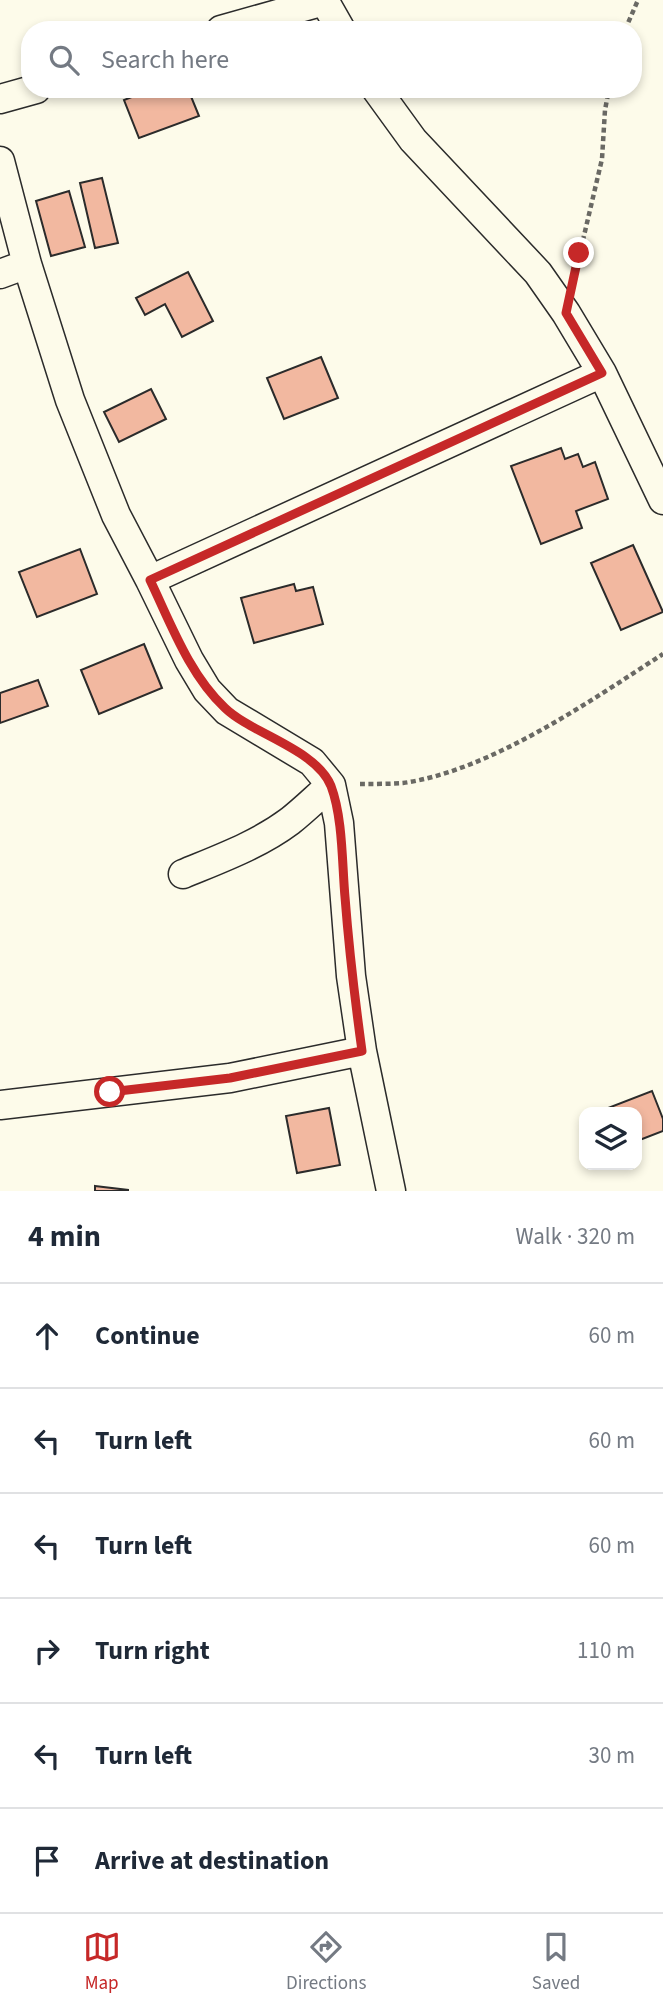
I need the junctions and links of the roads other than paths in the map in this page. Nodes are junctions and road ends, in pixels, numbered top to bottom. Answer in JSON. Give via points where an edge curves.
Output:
{"nodes":[{"id":1,"x":324,"y":0,"type":"edge"},
{"id":2,"x":252,"y":21,"type":"edge"},
{"id":3,"x":336,"y":21,"type":"edge"},
{"id":4,"x":21,"y":93,"type":"edge"},
{"id":5,"x":383,"y":98,"type":"edge"},
{"id":6,"x":0,"y":99,"type":"edge"},
{"id":7,"x":0,"y":161,"type":"edge"},
{"id":8,"x":27,"y":264,"type":"junction"},
{"id":9,"x":0,"y":274,"type":"edge"},
{"id":10,"x":602,"y":373,"type":"junction"},
{"id":11,"x":663,"y":500,"type":"edge"},
{"id":12,"x":150,"y":580,"type":"junction"},
{"id":13,"x":331,"y":785,"type":"junction"},
{"id":14,"x":183,"y":874,"type":"dead end"},
{"id":15,"x":362,"y":1051,"type":"junction"},
{"id":16,"x":0,"y":1105,"type":"edge"},
{"id":17,"x":391,"y":1191,"type":"edge"}],
"edges":[{"from":1,"to":2,"type":"street"},
{"from":1,"to":3,"type":"street"},
{"from":4,"to":6,"type":"street"},
{"from":5,"to":10,"type":"street","via":[[413,140],[538,272]]},
{"from":7,"to":8,"type":"street"},
{"from":8,"to":9,"type":"street"},
{"from":8,"to":12,"type":"street","via":[[70,400],[116,515]]},
{"from":10,"to":11,"type":"street"},
{"from":10,"to":12,"type":"street"},
{"from":12,"to":13,"type":"street","via":[[207,690],[227,711],[312,762]]},
{"from":13,"to":14,"type":"street","via":[[270,834]]},
{"from":13,"to":15,"type":"street","via":[[339,823]]},
{"from":15,"to":16,"type":"street","via":[[230,1078]]},
{"from":15,"to":17,"type":"street"}]}
